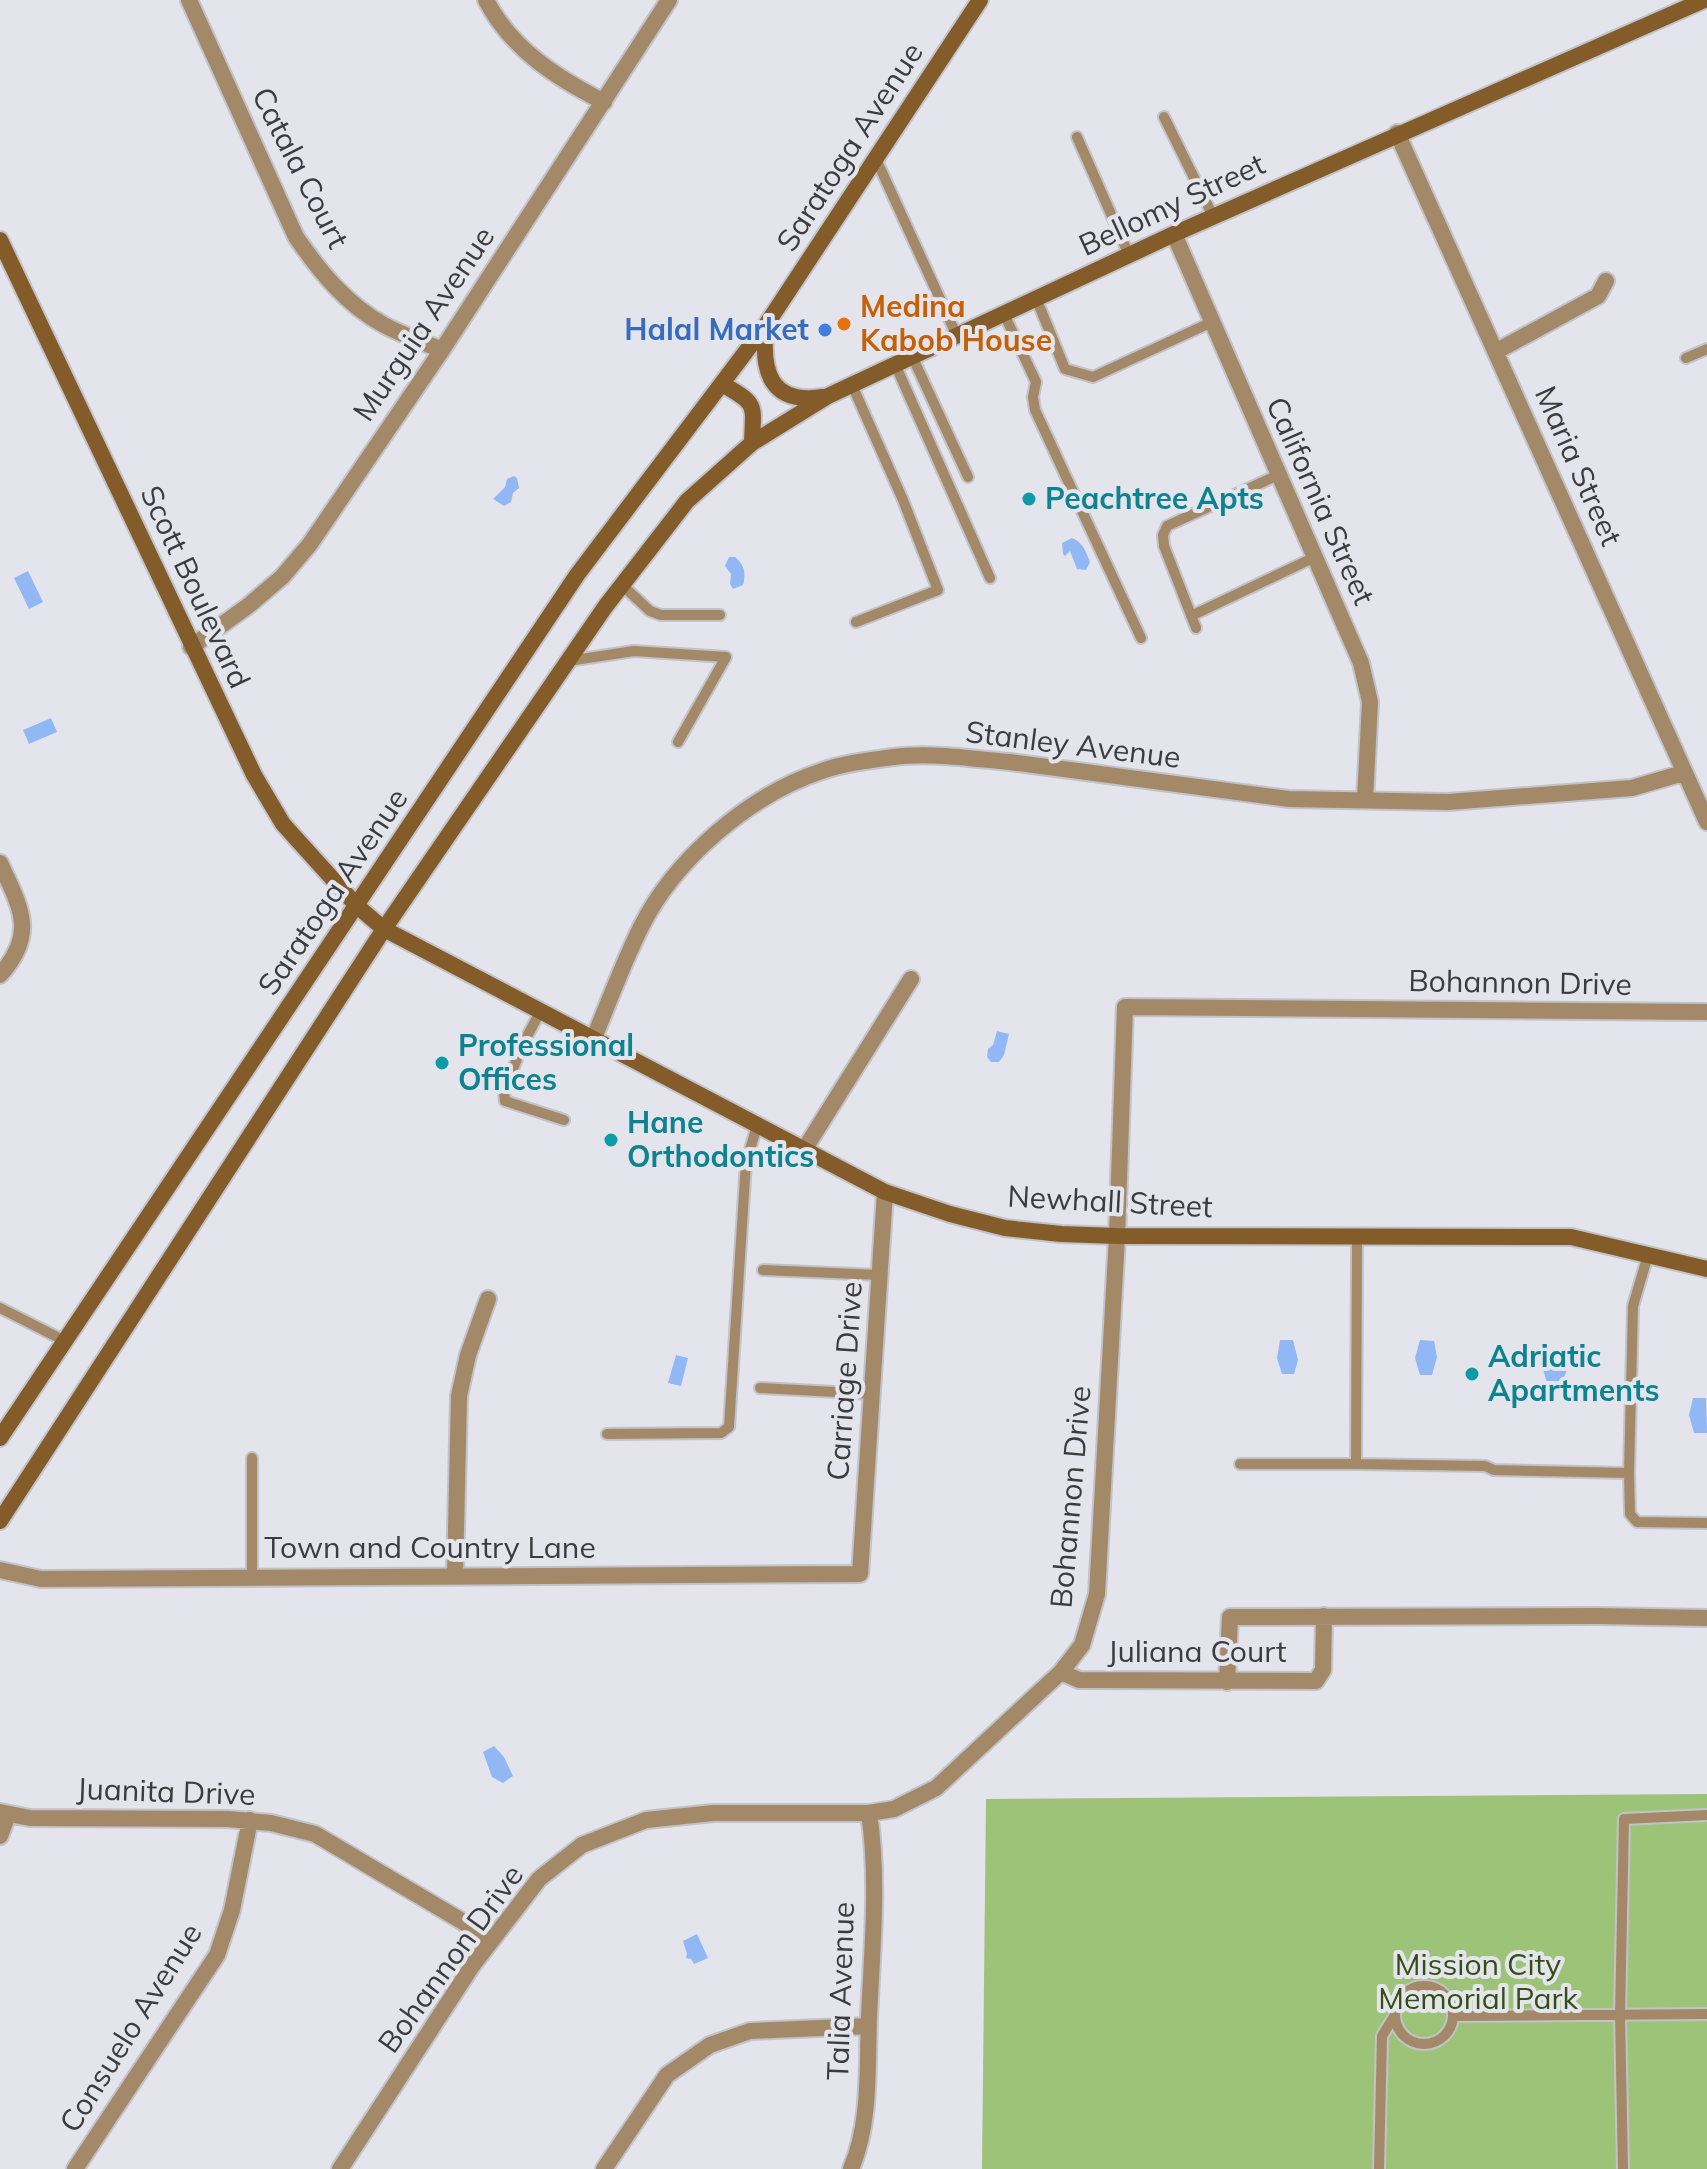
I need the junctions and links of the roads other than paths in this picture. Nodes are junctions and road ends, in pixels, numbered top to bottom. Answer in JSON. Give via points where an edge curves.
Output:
{"nodes":[{"id":1,"x":189,"y":0,"type":"edge"},
{"id":2,"x":486,"y":0,"type":"edge"},
{"id":3,"x":669,"y":0,"type":"edge"},
{"id":4,"x":980,"y":0,"type":"edge"},
{"id":5,"x":1704,"y":0,"type":"edge"},
{"id":6,"x":604,"y":102,"type":"junction"},
{"id":7,"x":1164,"y":117,"type":"dead end"},
{"id":8,"x":1397,"y":133,"type":"junction"},
{"id":9,"x":1077,"y":137,"type":"dead end"},
{"id":10,"x":876,"y":159,"type":"junction"},
{"id":11,"x":1213,"y":216,"type":"junction"},
{"id":12,"x":1174,"y":234,"type":"junction"},
{"id":13,"x":0,"y":240,"type":"edge"},
{"id":14,"x":1129,"y":255,"type":"junction"},
{"id":15,"x":1606,"y":281,"type":"dead end"},
{"id":16,"x":1036,"y":298,"type":"junction"},
{"id":17,"x":1004,"y":314,"type":"junction"},
{"id":18,"x":1212,"y":322,"type":"junction"},
{"id":19,"x":766,"y":325,"type":"junction"},
{"id":20,"x":957,"y":336,"type":"junction"},
{"id":21,"x":1707,"y":349,"type":"edge"},
{"id":22,"x":442,"y":350,"type":"junction"},
{"id":23,"x":1497,"y":351,"type":"junction"},
{"id":24,"x":912,"y":356,"type":"junction"},
{"id":25,"x":1686,"y":358,"type":"dead end"},
{"id":26,"x":895,"y":364,"type":"junction"},
{"id":27,"x":722,"y":384,"type":"junction"},
{"id":28,"x":852,"y":385,"type":"junction"},
{"id":29,"x":828,"y":396,"type":"junction"},
{"id":30,"x":752,"y":443,"type":"junction"},
{"id":31,"x":1278,"y":475,"type":"junction"},
{"id":32,"x":968,"y":477,"type":"dead end"},
{"id":33,"x":687,"y":501,"type":"joint"},
{"id":34,"x":1315,"y":557,"type":"junction"},
{"id":35,"x":990,"y":578,"type":"dead end"},
{"id":36,"x":622,"y":585,"type":"junction"},
{"id":37,"x":720,"y":615,"type":"dead end"},
{"id":38,"x":1191,"y":616,"type":"junction"},
{"id":39,"x":856,"y":622,"type":"dead end"},
{"id":40,"x":1196,"y":628,"type":"dead end"},
{"id":41,"x":1141,"y":638,"type":"dead end"},
{"id":42,"x":191,"y":647,"type":"junction"},
{"id":43,"x":568,"y":661,"type":"junction"},
{"id":44,"x":678,"y":742,"type":"dead end"},
{"id":45,"x":1683,"y":773,"type":"junction"},
{"id":46,"x":1365,"y":800,"type":"junction"},
{"id":47,"x":1707,"y":822,"type":"edge"},
{"id":48,"x":0,"y":863,"type":"edge"},
{"id":49,"x":357,"y":906,"type":"junction"},
{"id":50,"x":384,"y":929,"type":"junction"},
{"id":51,"x":0,"y":975,"type":"edge"},
{"id":52,"x":911,"y":979,"type":"dead end"},
{"id":53,"x":540,"y":1012,"type":"junction"},
{"id":54,"x":1707,"y":1012,"type":"edge"},
{"id":55,"x":593,"y":1040,"type":"junction"},
{"id":56,"x":564,"y":1120,"type":"dead end"},
{"id":57,"x":757,"y":1126,"type":"junction"},
{"id":58,"x":804,"y":1150,"type":"junction"},
{"id":59,"x":885,"y":1192,"type":"junction"},
{"id":60,"x":1117,"y":1236,"type":"junction"},
{"id":61,"x":1357,"y":1237,"type":"junction"},
{"id":62,"x":1648,"y":1255,"type":"junction"},
{"id":63,"x":1706,"y":1265,"type":"edge"},
{"id":64,"x":763,"y":1270,"type":"dead end"},
{"id":65,"x":880,"y":1275,"type":"junction"},
{"id":66,"x":488,"y":1299,"type":"dead end"},
{"id":67,"x":0,"y":1308,"type":"edge"},
{"id":68,"x":65,"y":1341,"type":"junction"},
{"id":69,"x":760,"y":1388,"type":"dead end"},
{"id":70,"x":872,"y":1394,"type":"junction"},
{"id":71,"x":607,"y":1434,"type":"dead end"},
{"id":72,"x":0,"y":1438,"type":"edge"},
{"id":73,"x":252,"y":1458,"type":"dead end"},
{"id":74,"x":1240,"y":1464,"type":"dead end"},
{"id":75,"x":1356,"y":1464,"type":"junction"},
{"id":76,"x":1629,"y":1473,"type":"junction"},
{"id":77,"x":0,"y":1521,"type":"edge"},
{"id":78,"x":1707,"y":1523,"type":"edge"},
{"id":79,"x":0,"y":1570,"type":"edge"},
{"id":80,"x":860,"y":1574,"type":"joint"},
{"id":81,"x":455,"y":1575,"type":"junction"},
{"id":82,"x":252,"y":1577,"type":"junction"},
{"id":83,"x":1324,"y":1616,"type":"junction"},
{"id":84,"x":1707,"y":1618,"type":"edge"},
{"id":85,"x":1061,"y":1672,"type":"junction"},
{"id":86,"x":1227,"y":1682,"type":"junction"},
{"id":87,"x":869,"y":1813,"type":"junction"},
{"id":88,"x":4,"y":1814,"type":"edge"},
{"id":89,"x":1707,"y":1815,"type":"edge"},
{"id":90,"x":250,"y":1820,"type":"junction"},
{"id":91,"x":0,"y":1836,"type":"edge"},
{"id":92,"x":491,"y":1941,"type":"junction"},
{"id":93,"x":1707,"y":2014,"type":"edge"},
{"id":94,"x":1395,"y":2015,"type":"junction"},
{"id":95,"x":1620,"y":2015,"type":"junction"},
{"id":96,"x":1453,"y":2016,"type":"junction"},
{"id":97,"x":868,"y":2026,"type":"junction"},
{"id":98,"x":75,"y":2169,"type":"edge"},
{"id":99,"x":340,"y":2169,"type":"edge"},
{"id":100,"x":604,"y":2169,"type":"edge"},
{"id":101,"x":851,"y":2169,"type":"edge"},
{"id":102,"x":1379,"y":2169,"type":"edge"},
{"id":103,"x":1623,"y":2169,"type":"edge"}],
"edges":[{"from":1,"to":22,"type":"street","name":"Catala Court","via":[[296,237],[319,270],[348,300],[384,325]]},
{"from":2,"to":6,"type":"street","via":[[511,38],[537,62]]},
{"from":3,"to":6,"type":"street","name":"Murguia Avenue"},
{"from":4,"to":10,"type":"main road","name":"Saratoga Avenue"},
{"from":5,"to":8,"type":"main road","name":"Bellomy Street"},
{"from":6,"to":22,"type":"street","name":"Murguia Avenue"},
{"from":7,"to":11,"type":"lane"},
{"from":8,"to":11,"type":"main road","name":"Bellomy Street"},
{"from":8,"to":23,"type":"street","name":"Maria Street"},
{"from":9,"to":14,"type":"lane"},
{"from":10,"to":19,"type":"main road","name":"Saratoga Avenue"},
{"from":10,"to":20,"type":"lane"},
{"from":11,"to":12,"type":"main road","name":"Bellomy Street"},
{"from":12,"to":14,"type":"main road","name":"Bellomy Street"},
{"from":12,"to":18,"type":"street","name":"California Street"},
{"from":13,"to":42,"type":"main road","name":"Scott Boulevard"},
{"from":14,"to":16,"type":"main road","name":"Bellomy Street"},
{"from":15,"to":23,"type":"street","via":[[1598,296]]},
{"from":16,"to":17,"type":"main road","name":"Bellomy Street"},
{"from":16,"to":18,"type":"lane","via":[[1065,369],[1093,377]]},
{"from":17,"to":20,"type":"main road","name":"Bellomy Street"},
{"from":17,"to":41,"type":"lane","via":[[1036,382],[1035,410]]},
{"from":18,"to":31,"type":"street","name":"California Street"},
{"from":19,"to":27,"type":"main road","name":"Saratoga Avenue"},
{"from":19,"to":29,"type":"main road","via":[[764,362],[769,377],[784,392],[807,399]]},
{"from":20,"to":24,"type":"main road","name":"Bellomy Street"},
{"from":21,"to":25,"type":"lane"},
{"from":22,"to":42,"type":"street","name":"Murguia Avenue","via":[[310,544],[282,577]]},
{"from":23,"to":45,"type":"street","name":"Maria Street"},
{"from":24,"to":26,"type":"main road","name":"Bellomy Street"},
{"from":24,"to":32,"type":"lane"},
{"from":26,"to":28,"type":"main road","name":"Bellomy Street"},
{"from":26,"to":35,"type":"lane"},
{"from":27,"to":30,"type":"main road","via":[[755,412]]},
{"from":27,"to":49,"type":"main road","name":"Saratoga Avenue","via":[[577,575]]},
{"from":28,"to":29,"type":"main road","name":"Bellomy Street"},
{"from":28,"to":39,"type":"lane","via":[[938,590]]},
{"from":29,"to":30,"type":"main road","name":"Bellomy Street"},
{"from":30,"to":33,"type":"main road","name":"Bellomy Street"},
{"from":31,"to":34,"type":"street","name":"California Street"},
{"from":31,"to":38,"type":"lane","via":[[1167,526],[1164,546]]},
{"from":33,"to":36,"type":"main road","name":"Saratoga Avenue"},
{"from":34,"to":38,"type":"lane"},
{"from":34,"to":46,"type":"street","name":"California Street","via":[[1361,663],[1370,702]]},
{"from":36,"to":37,"type":"lane","via":[[661,615]]},
{"from":36,"to":43,"type":"main road","name":"Saratoga Avenue"},
{"from":38,"to":40,"type":"lane"},
{"from":42,"to":49,"type":"main road","name":"Scott Boulevard","via":[[283,824]]},
{"from":43,"to":44,"type":"lane","via":[[634,651],[726,657]]},
{"from":43,"to":50,"type":"main road","name":"Saratoga Avenue"},
{"from":45,"to":46,"type":"street","name":"Stanley Avenue","via":[[1632,788],[1448,802]]},
{"from":45,"to":47,"type":"street","name":"Maria Street"},
{"from":46,"to":55,"type":"street","name":"Stanley Avenue","via":[[1289,799],[965,758],[897,756],[822,771],[713,833],[670,883],[642,925]]},
{"from":48,"to":51,"type":"street","via":[[22,911],[22,942]]},
{"from":49,"to":50,"type":"main road","name":"Scott Boulevard"},
{"from":49,"to":68,"type":"main road","name":"Saratoga Avenue"},
{"from":50,"to":53,"type":"main road","name":"Newhall Street"},
{"from":50,"to":77,"type":"main road","name":"Saratoga Avenue"},
{"from":52,"to":58,"type":"street"},
{"from":53,"to":55,"type":"main road","name":"Newhall Street"},
{"from":53,"to":56,"type":"lane","via":[[508,1081],[505,1101]]},
{"from":54,"to":60,"type":"street","name":"Bohannon Drive","via":[[1125,1007]]},
{"from":55,"to":57,"type":"main road","name":"Newhall Street"},
{"from":57,"to":58,"type":"main road","name":"Newhall Street"},
{"from":57,"to":71,"type":"lane","via":[[746,1163],[729,1427],[721,1433]]},
{"from":58,"to":59,"type":"main road","name":"Newhall Street"},
{"from":59,"to":60,"type":"main road","name":"Newhall Street","via":[[1005,1228]]},
{"from":59,"to":65,"type":"street","name":"Carriage Drive"},
{"from":60,"to":61,"type":"main road","name":"Newhall Street"},
{"from":60,"to":85,"type":"street","name":"Bohannon Drive","via":[[1097,1594],[1082,1645]]},
{"from":61,"to":62,"type":"main road","name":"Newhall Street","via":[[1571,1237]]},
{"from":61,"to":75,"type":"lane"},
{"from":62,"to":63,"type":"main road","name":"Newhall Street"},
{"from":62,"to":76,"type":"lane","via":[[1633,1306]]},
{"from":64,"to":65,"type":"lane"},
{"from":65,"to":70,"type":"street","name":"Carriage Drive"},
{"from":66,"to":81,"type":"street","via":[[459,1396]]},
{"from":67,"to":68,"type":"lane"},
{"from":68,"to":72,"type":"main road","name":"Saratoga Avenue"},
{"from":69,"to":70,"type":"lane"},
{"from":70,"to":80,"type":"street","name":"Carriage Drive"},
{"from":73,"to":82,"type":"lane"},
{"from":74,"to":75,"type":"lane"},
{"from":75,"to":76,"type":"lane"},
{"from":76,"to":78,"type":"lane","via":[[1630,1514],[1637,1522]]},
{"from":79,"to":82,"type":"street","name":"Town and Country Lane","via":[[41,1579]]},
{"from":80,"to":81,"type":"street","name":"Town and Country Lane"},
{"from":81,"to":82,"type":"street","name":"Town and Country Lane"},
{"from":83,"to":84,"type":"street"},
{"from":83,"to":86,"type":"street","name":"Juliana Court","via":[[1323,1670],[1316,1681]]},
{"from":83,"to":86,"type":"street","via":[[1230,1617]]},
{"from":85,"to":86,"type":"street","name":"Juliana Court","via":[[1079,1680]]},
{"from":85,"to":87,"type":"street","name":"Bohannon Drive","via":[[936,1788],[894,1809]]},
{"from":87,"to":92,"type":"street","name":"Bohannon Drive","via":[[713,1813],[646,1820],[582,1845],[539,1879]]},
{"from":87,"to":97,"type":"street","name":"Talia Avenue"},
{"from":88,"to":90,"type":"street","name":"Juanita Drive"},
{"from":88,"to":91,"type":"street"},
{"from":89,"to":95,"type":"lane","via":[[1624,1819]]},
{"from":90,"to":92,"type":"street","name":"Juanita Drive","via":[[315,1834]]},
{"from":90,"to":98,"type":"street","name":"Consuelo Avenue","via":[[217,1955]]},
{"from":92,"to":99,"type":"street","name":"Bohannon Drive"},
{"from":93,"to":95,"type":"lane"},
{"from":94,"to":96,"type":"lane","via":[[1403,2036],[1424,2044],[1444,2036]]},
{"from":94,"to":96,"type":"lane","via":[[1403,1995],[1424,1986],[1444,1995]]},
{"from":94,"to":102,"type":"lane","via":[[1382,2036]]},
{"from":95,"to":96,"type":"lane"},
{"from":95,"to":103,"type":"lane"},
{"from":97,"to":100,"type":"street","via":[[750,2031],[710,2045],[667,2075]]},
{"from":97,"to":101,"type":"street","name":"Talia Avenue","via":[[866,2104]]}]}
